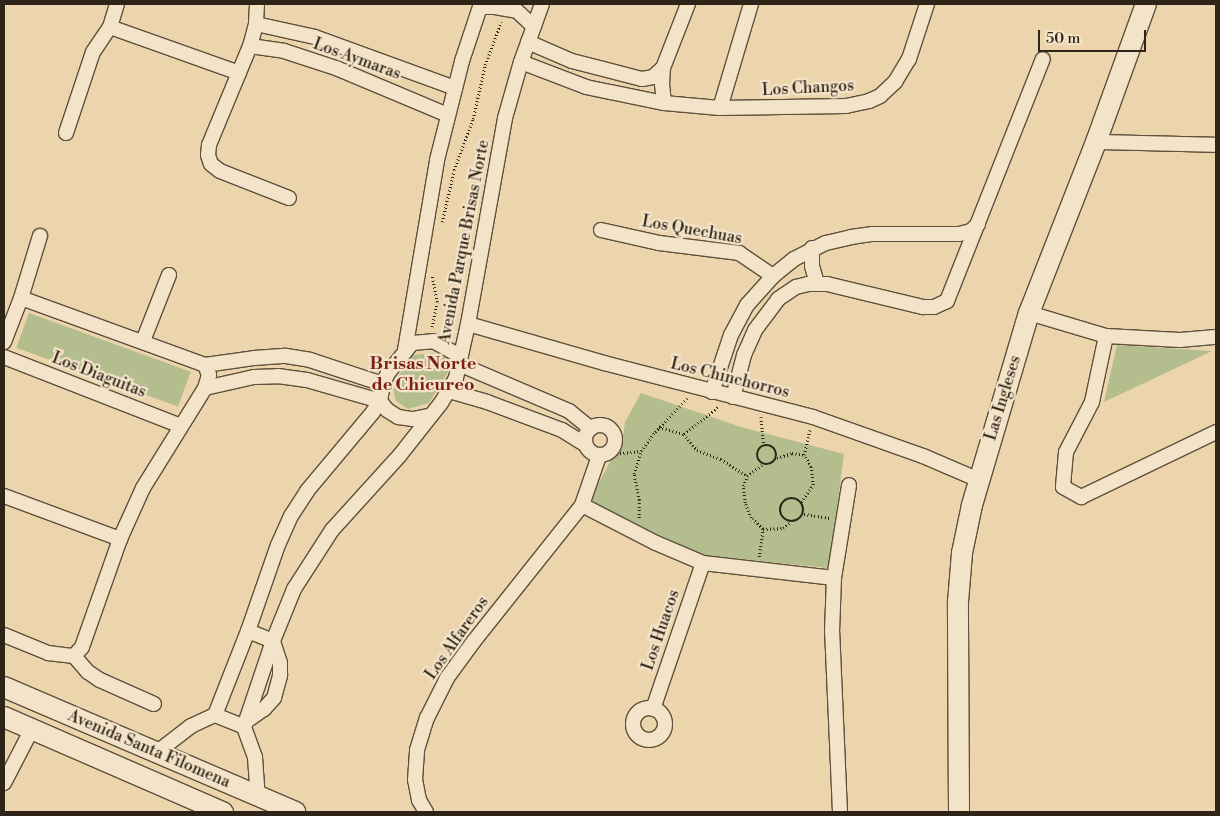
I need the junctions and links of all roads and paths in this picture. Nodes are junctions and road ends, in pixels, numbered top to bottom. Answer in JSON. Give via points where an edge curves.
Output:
{"nodes":[{"id":1,"x":117,"y":4,"type":"edge"},
{"id":2,"x":257,"y":4,"type":"edge"},
{"id":3,"x":542,"y":4,"type":"edge"},
{"id":4,"x":688,"y":4,"type":"edge"},
{"id":5,"x":752,"y":4,"type":"edge"},
{"id":6,"x":927,"y":4,"type":"edge"},
{"id":7,"x":1146,"y":4,"type":"edge"},
{"id":8,"x":480,"y":6,"type":"edge"},
{"id":9,"x":507,"y":8,"type":"junction"},
{"id":10,"x":256,"y":24,"type":"junction"},
{"id":11,"x":110,"y":27,"type":"junction"},
{"id":12,"x":534,"y":27,"type":"junction"},
{"id":13,"x":528,"y":42,"type":"junction"},
{"id":14,"x":250,"y":46,"type":"junction"},
{"id":15,"x":1043,"y":59,"type":"dead end"},
{"id":16,"x":521,"y":62,"type":"junction"},
{"id":17,"x":663,"y":68,"type":"junction"},
{"id":18,"x":239,"y":73,"type":"junction"},
{"id":19,"x":455,"y":88,"type":"junction"},
{"id":20,"x":664,"y":103,"type":"junction"},
{"id":21,"x":720,"y":108,"type":"junction"},
{"id":22,"x":448,"y":115,"type":"junction"},
{"id":23,"x":66,"y":133,"type":"dead end"},
{"id":24,"x":1096,"y":142,"type":"junction"},
{"id":25,"x":1216,"y":145,"type":"edge"},
{"id":26,"x":289,"y":198,"type":"dead end"},
{"id":27,"x":978,"y":224,"type":"junction"},
{"id":28,"x":441,"y":226,"type":"dead end"},
{"id":29,"x":601,"y":230,"type":"dead end"},
{"id":30,"x":946,"y":234,"type":"junction"},
{"id":31,"x":40,"y":236,"type":"dead end"},
{"id":32,"x":812,"y":248,"type":"junction"},
{"id":33,"x":964,"y":261,"type":"junction"},
{"id":34,"x":432,"y":272,"type":"dead end"},
{"id":35,"x":169,"y":275,"type":"dead end"},
{"id":36,"x":772,"y":276,"type":"junction"},
{"id":37,"x":817,"y":283,"type":"junction"},
{"id":38,"x":21,"y":298,"type":"junction"},
{"id":39,"x":1029,"y":313,"type":"junction"},
{"id":40,"x":468,"y":324,"type":"junction"},
{"id":41,"x":1106,"y":336,"type":"junction"},
{"id":42,"x":1216,"y":336,"type":"edge"},
{"id":43,"x":143,"y":341,"type":"junction"},
{"id":44,"x":423,"y":341,"type":"junction"},
{"id":45,"x":4,"y":342,"type":"edge"},
{"id":46,"x":404,"y":350,"type":"junction"},
{"id":47,"x":4,"y":358,"type":"edge"},
{"id":48,"x":460,"y":360,"type":"junction"},
{"id":49,"x":206,"y":365,"type":"junction"},
{"id":50,"x":383,"y":384,"type":"junction"},
{"id":51,"x":205,"y":388,"type":"junction"},
{"id":52,"x":696,"y":388,"type":"junction"},
{"id":53,"x":449,"y":391,"type":"junction"},
{"id":54,"x":712,"y":392,"type":"junction"},
{"id":55,"x":733,"y":397,"type":"junction"},
{"id":56,"x":380,"y":401,"type":"junction"},
{"id":57,"x":760,"y":404,"type":"junction"},
{"id":58,"x":429,"y":416,"type":"junction"},
{"id":59,"x":813,"y":417,"type":"junction"},
{"id":60,"x":181,"y":426,"type":"junction"},
{"id":61,"x":659,"y":427,"type":"junction"},
{"id":62,"x":591,"y":429,"type":"junction"},
{"id":63,"x":1216,"y":432,"type":"edge"},
{"id":64,"x":684,"y":434,"type":"junction"},
{"id":65,"x":586,"y":445,"type":"junction"},
{"id":66,"x":764,"y":445,"type":"junction"},
{"id":67,"x":641,"y":451,"type":"junction"},
{"id":68,"x":603,"y":455,"type":"junction"},
{"id":69,"x":804,"y":455,"type":"junction"},
{"id":70,"x":776,"y":458,"type":"junction"},
{"id":71,"x":763,"y":464,"type":"junction"},
{"id":72,"x":747,"y":476,"type":"junction"},
{"id":73,"x":979,"y":480,"type":"junction"},
{"id":74,"x":848,"y":485,"type":"dead end"},
{"id":75,"x":4,"y":496,"type":"edge"},
{"id":76,"x":801,"y":502,"type":"junction"},
{"id":77,"x":582,"y":505,"type":"junction"},
{"id":78,"x":804,"y":514,"type":"junction"},
{"id":79,"x":844,"y":520,"type":"junction"},
{"id":80,"x":790,"y":522,"type":"junction"},
{"id":81,"x":763,"y":529,"type":"junction"},
{"id":82,"x":638,"y":534,"type":"junction"},
{"id":83,"x":120,"y":539,"type":"junction"},
{"id":84,"x":703,"y":562,"type":"junction"},
{"id":85,"x":758,"y":570,"type":"junction"},
{"id":86,"x":834,"y":578,"type":"junction"},
{"id":87,"x":248,"y":631,"type":"junction"},
{"id":88,"x":4,"y":635,"type":"edge"},
{"id":89,"x":272,"y":642,"type":"junction"},
{"id":90,"x":74,"y":656,"type":"junction"},
{"id":91,"x":4,"y":687,"type":"edge"},
{"id":92,"x":154,"y":704,"type":"dead end"},
{"id":93,"x":654,"y":709,"type":"dead end"},
{"id":94,"x":60,"y":711,"type":"junction"},
{"id":95,"x":216,"y":715,"type":"junction"},
{"id":96,"x":4,"y":717,"type":"edge"},
{"id":97,"x":246,"y":723,"type":"junction"},
{"id":98,"x":40,"y":733,"type":"junction"},
{"id":99,"x":156,"y":753,"type":"junction"},
{"id":100,"x":4,"y":783,"type":"edge"},
{"id":101,"x":258,"y":796,"type":"junction"},
{"id":102,"x":223,"y":812,"type":"edge"},
{"id":103,"x":295,"y":812,"type":"edge"},
{"id":104,"x":426,"y":812,"type":"edge"},
{"id":105,"x":840,"y":812,"type":"edge"},
{"id":106,"x":959,"y":812,"type":"edge"}],
"edges":[{"from":1,"to":11,"type":"street"},
{"from":2,"to":10,"type":"street"},
{"from":3,"to":12,"type":"street","name":"Avenida Parque Brisas Norte"},
{"from":4,"to":17,"type":"street"},
{"from":5,"to":21,"type":"street"},
{"from":6,"to":21,"type":"street","name":"Los Changos","via":[[912,51],[901,73],[888,89],[869,101],[846,106]]},
{"from":7,"to":24,"type":"street","name":"Las Ingleses"},
{"from":8,"to":9,"type":"street"},
{"from":8,"to":19,"type":"street"},
{"from":9,"to":12,"type":"street","via":[[521,14]]},
{"from":9,"to":28,"type":"path","via":[[454,170]]},
{"from":10,"to":14,"type":"street"},
{"from":10,"to":19,"type":"street","name":"Los Aymaras","via":[[315,37]]},
{"from":11,"to":18,"type":"street"},
{"from":11,"to":23,"type":"street","via":[[93,52]]},
{"from":12,"to":13,"type":"street","name":"Avenida Parque Brisas Norte"},
{"from":13,"to":16,"type":"street","name":"Avenida Parque Brisas Norte"},
{"from":13,"to":17,"type":"street","via":[[572,61],[642,79],[653,77]]},
{"from":14,"to":18,"type":"street"},
{"from":14,"to":22,"type":"street","name":"Los Aymaras","via":[[284,51],[336,68]]},
{"from":15,"to":27,"type":"street"},
{"from":16,"to":20,"type":"street","name":"Los Changos","via":[[586,87]]},
{"from":16,"to":40,"type":"street","name":"Avenida Parque Brisas Norte","via":[[505,118]]},
{"from":17,"to":20,"type":"street"},
{"from":18,"to":26,"type":"street","via":[[209,145],[211,164],[220,171]]},
{"from":19,"to":22,"type":"street"},
{"from":20,"to":21,"type":"street","name":"Los Changos"},
{"from":22,"to":46,"type":"street","via":[[437,160]]},
{"from":24,"to":25,"type":"street"},
{"from":24,"to":39,"type":"street","name":"Las Ingleses"},
{"from":27,"to":30,"type":"street","via":[[966,233]]},
{"from":27,"to":33,"type":"street"},
{"from":29,"to":36,"type":"street","name":"Los Quechuas","via":[[659,243],[739,253]]},
{"from":30,"to":32,"type":"street","via":[[851,236]]},
{"from":30,"to":33,"type":"street","via":[[959,242]]},
{"from":31,"to":38,"type":"street"},
{"from":32,"to":36,"type":"street"},
{"from":32,"to":37,"type":"street","via":[[812,266]]},
{"from":33,"to":37,"type":"street","via":[[951,293],[934,307],[910,305],[862,291]]},
{"from":34,"to":44,"type":"path","via":[[436,311],[434,322]]},
{"from":35,"to":43,"type":"street"},
{"from":36,"to":54,"type":"street","via":[[740,318]]},
{"from":37,"to":55,"type":"street","via":[[796,287],[778,299],[762,319],[744,355]]},
{"from":38,"to":43,"type":"street"},
{"from":38,"to":45,"type":"street"},
{"from":39,"to":41,"type":"street"},
{"from":39,"to":73,"type":"street","name":"Las Ingleses"},
{"from":40,"to":48,"type":"street","name":"Avenida Parque Brisas Norte"},
{"from":40,"to":52,"type":"street","name":"Los Chinchorros"},
{"from":41,"to":42,"type":"street","via":[[1180,340]]},
{"from":41,"to":63,"type":"street","via":[[1092,402],[1066,452],[1063,487],[1081,497]]},
{"from":43,"to":49,"type":"street"},
{"from":44,"to":46,"type":"street","via":[[412,343]]},
{"from":44,"to":48,"type":"street","via":[[434,341]]},
{"from":46,"to":50,"type":"street"},
{"from":47,"to":60,"type":"street","name":"Los Diaguitas"},
{"from":48,"to":53,"type":"street","name":"Avenida Parque Brisas Norte"},
{"from":48,"to":62,"type":"street","via":[[569,411]]},
{"from":49,"to":50,"type":"street","via":[[286,356],[310,360]]},
{"from":49,"to":51,"type":"street","via":[[209,375]]},
{"from":50,"to":56,"type":"street"},
{"from":51,"to":56,"type":"street","via":[[254,377],[278,376],[307,380]]},
{"from":51,"to":60,"type":"street"},
{"from":52,"to":54,"type":"street","name":"Los Chinchorros"},
{"from":52,"to":61,"type":"path"},
{"from":53,"to":58,"type":"street","name":"Avenida Parque Brisas Norte"},
{"from":53,"to":65,"type":"street","via":[[562,430]]},
{"from":54,"to":55,"type":"street","name":"Los Chinchorros"},
{"from":55,"to":57,"type":"street","name":"Los Chinchorros"},
{"from":55,"to":64,"type":"path"},
{"from":56,"to":58,"type":"street","via":[[398,417]]},
{"from":56,"to":87,"type":"street","via":[[290,516]]},
{"from":57,"to":59,"type":"street","name":"Los Chinchorros"},
{"from":57,"to":66,"type":"path"},
{"from":58,"to":89,"type":"street","name":"Avenida Parque Brisas Norte","via":[[400,455],[332,530],[294,589]]},
{"from":59,"to":69,"type":"path"},
{"from":59,"to":73,"type":"street","name":"Los Chinchorros","via":[[923,456]]},
{"from":60,"to":83,"type":"street","via":[[143,488]]},
{"from":61,"to":64,"type":"path"},
{"from":61,"to":67,"type":"path"},
{"from":62,"to":65,"type":"street","via":[[586,436]]},
{"from":62,"to":68,"type":"street","via":[[605,426],[613,432],[616,442]]},
{"from":64,"to":72,"type":"path","via":[[697,450],[721,459]]},
{"from":65,"to":68,"type":"street","via":[[590,452]]},
{"from":66,"to":70,"type":"path","via":[[773,447]]},
{"from":66,"to":71,"type":"path","via":[[757,453]]},
{"from":67,"to":68,"type":"path"},
{"from":67,"to":82,"type":"path","via":[[634,474],[639,500]]},
{"from":68,"to":77,"type":"street","name":"Los Alfareros"},
{"from":69,"to":70,"type":"path","via":[[792,453]]},
{"from":69,"to":76,"type":"path","via":[[812,467],[813,485]]},
{"from":70,"to":71,"type":"path","via":[[772,463]]},
{"from":71,"to":72,"type":"path"},
{"from":72,"to":81,"type":"path","via":[[743,486],[745,503],[751,518]]},
{"from":73,"to":106,"type":"street","name":"Las Ingleses","via":[[962,554],[958,602]]},
{"from":74,"to":79,"type":"street"},
{"from":75,"to":83,"type":"street"},
{"from":76,"to":78,"type":"path"},
{"from":76,"to":80,"type":"path","via":[[788,499],[781,506],[781,515]]},
{"from":77,"to":82,"type":"street"},
{"from":77,"to":104,"type":"street","name":"Los Alfareros","via":[[447,678],[427,718],[417,750],[415,780],[419,800]]},
{"from":78,"to":79,"type":"path"},
{"from":78,"to":80,"type":"path","via":[[799,520]]},
{"from":79,"to":86,"type":"street"},
{"from":80,"to":81,"type":"path","via":[[783,528]]},
{"from":81,"to":85,"type":"path"},
{"from":82,"to":84,"type":"street"},
{"from":83,"to":90,"type":"street","via":[[82,647]]},
{"from":84,"to":85,"type":"street"},
{"from":84,"to":93,"type":"street","name":"Los Huacos"},
{"from":85,"to":86,"type":"street"},
{"from":86,"to":105,"type":"street","via":[[832,632]]},
{"from":87,"to":89,"type":"street"},
{"from":87,"to":95,"type":"street"},
{"from":88,"to":90,"type":"street","via":[[48,653]]},
{"from":89,"to":97,"type":"street","name":"Avenida Parque Brisas Norte"},
{"from":90,"to":92,"type":"street","via":[[100,680]]},
{"from":91,"to":94,"type":"street","name":"Avenida Santa Filomena"},
{"from":94,"to":98,"type":"street"},
{"from":94,"to":99,"type":"street","name":"Avenida Santa Filomena"},
{"from":95,"to":97,"type":"street"},
{"from":95,"to":99,"type":"street","via":[[191,726]]},
{"from":96,"to":98,"type":"street","name":"Avenida Santa Filomena"},
{"from":97,"to":101,"type":"street","via":[[255,757]]},
{"from":98,"to":100,"type":"street"},
{"from":98,"to":102,"type":"street","name":"Avenida Santa Filomena"},
{"from":99,"to":101,"type":"street","name":"Avenida Santa Filomena"},
{"from":101,"to":103,"type":"street","name":"Avenida Santa Filomena"}]}
